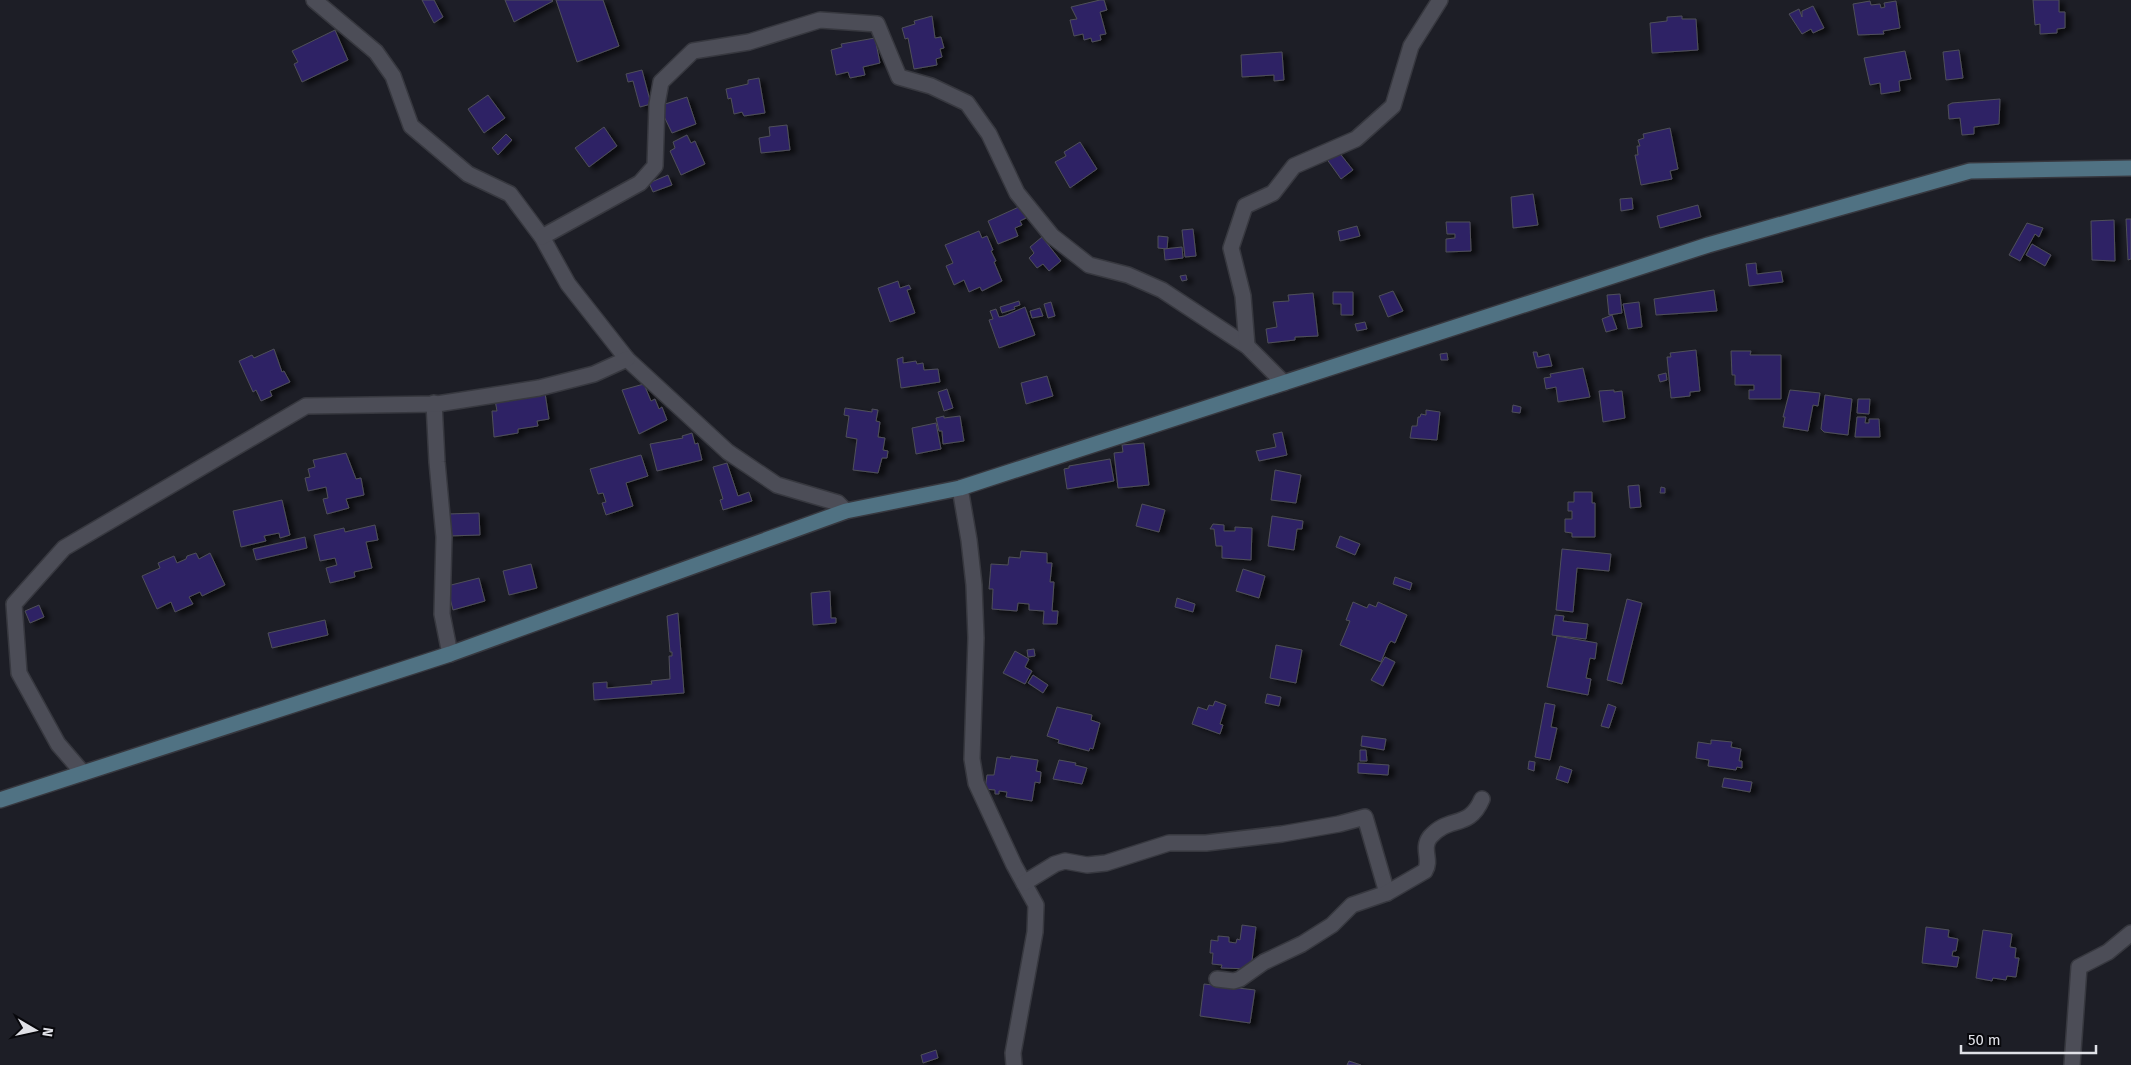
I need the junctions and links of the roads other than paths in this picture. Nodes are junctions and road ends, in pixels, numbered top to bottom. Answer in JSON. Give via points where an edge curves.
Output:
{"nodes":[{"id":1,"x":314,"y":0,"type":"edge"},
{"id":2,"x":1440,"y":0,"type":"edge"},
{"id":3,"x":2131,"y":168,"type":"edge"},
{"id":4,"x":542,"y":237,"type":"junction"},
{"id":5,"x":1247,"y":346,"type":"junction"},
{"id":6,"x":627,"y":359,"type":"junction"},
{"id":7,"x":1284,"y":383,"type":"junction"},
{"id":8,"x":434,"y":404,"type":"junction"},
{"id":9,"x":960,"y":488,"type":"junction"},
{"id":10,"x":846,"y":511,"type":"junction"},
{"id":11,"x":450,"y":654,"type":"junction"},
{"id":12,"x":83,"y":773,"type":"junction"},
{"id":13,"x":1482,"y":799,"type":"dead end"},
{"id":14,"x":0,"y":800,"type":"edge"},
{"id":15,"x":1024,"y":883,"type":"junction"},
{"id":16,"x":1387,"y":893,"type":"junction"},
{"id":17,"x":2131,"y":933,"type":"edge"},
{"id":18,"x":1217,"y":979,"type":"dead end"},
{"id":19,"x":1014,"y":1065,"type":"edge"},
{"id":20,"x":2072,"y":1065,"type":"edge"}],
"edges":[{"from":1,"to":4,"type":"street","via":[[376,52],[393,76],[411,126],[468,174],[510,194]]},
{"from":2,"to":5,"type":"street","via":[[1411,46],[1393,106],[1356,139],[1294,166],[1273,193],[1245,206],[1231,248],[1243,296]]},
{"from":3,"to":7,"type":"street","via":[[1970,171],[1708,245]]},
{"from":4,"to":5,"type":"street","via":[[640,183],[655,166],[656,104],[661,82],[693,50],[749,42],[820,20],[877,24],[899,77],[931,86],[967,103],[990,134],[1017,193],[1052,236],[1089,265],[1128,274],[1162,290]]},
{"from":4,"to":6,"type":"street","via":[[568,284]]},
{"from":5,"to":7,"type":"street"},
{"from":6,"to":8,"type":"street","via":[[594,374],[539,388]]},
{"from":6,"to":10,"type":"street","via":[[728,452],[777,486],[838,503]]},
{"from":7,"to":9,"type":"street"},
{"from":8,"to":11,"type":"street","via":[[444,537],[442,614]]},
{"from":8,"to":12,"type":"street","via":[[306,406],[64,548],[14,604],[19,673],[58,744]]},
{"from":9,"to":10,"type":"street"},
{"from":9,"to":15,"type":"street","via":[[974,585],[976,638],[972,759],[976,783]]},
{"from":10,"to":11,"type":"street"},
{"from":11,"to":12,"type":"street"},
{"from":12,"to":14,"type":"street"},
{"from":13,"to":16,"type":"street","via":[[1469,818],[1439,828],[1427,841],[1425,871]]},
{"from":15,"to":16,"type":"street","via":[[1066,861],[1087,865],[1106,863],[1169,843],[1206,843],[1282,834],[1365,817]]},
{"from":15,"to":19,"type":"street","via":[[1036,905],[1035,932],[1013,1053]]},
{"from":16,"to":18,"type":"street","via":[[1352,905],[1332,925],[1264,962],[1240,979]]},
{"from":17,"to":20,"type":"street","via":[[2108,952],[2079,967]]}]}
